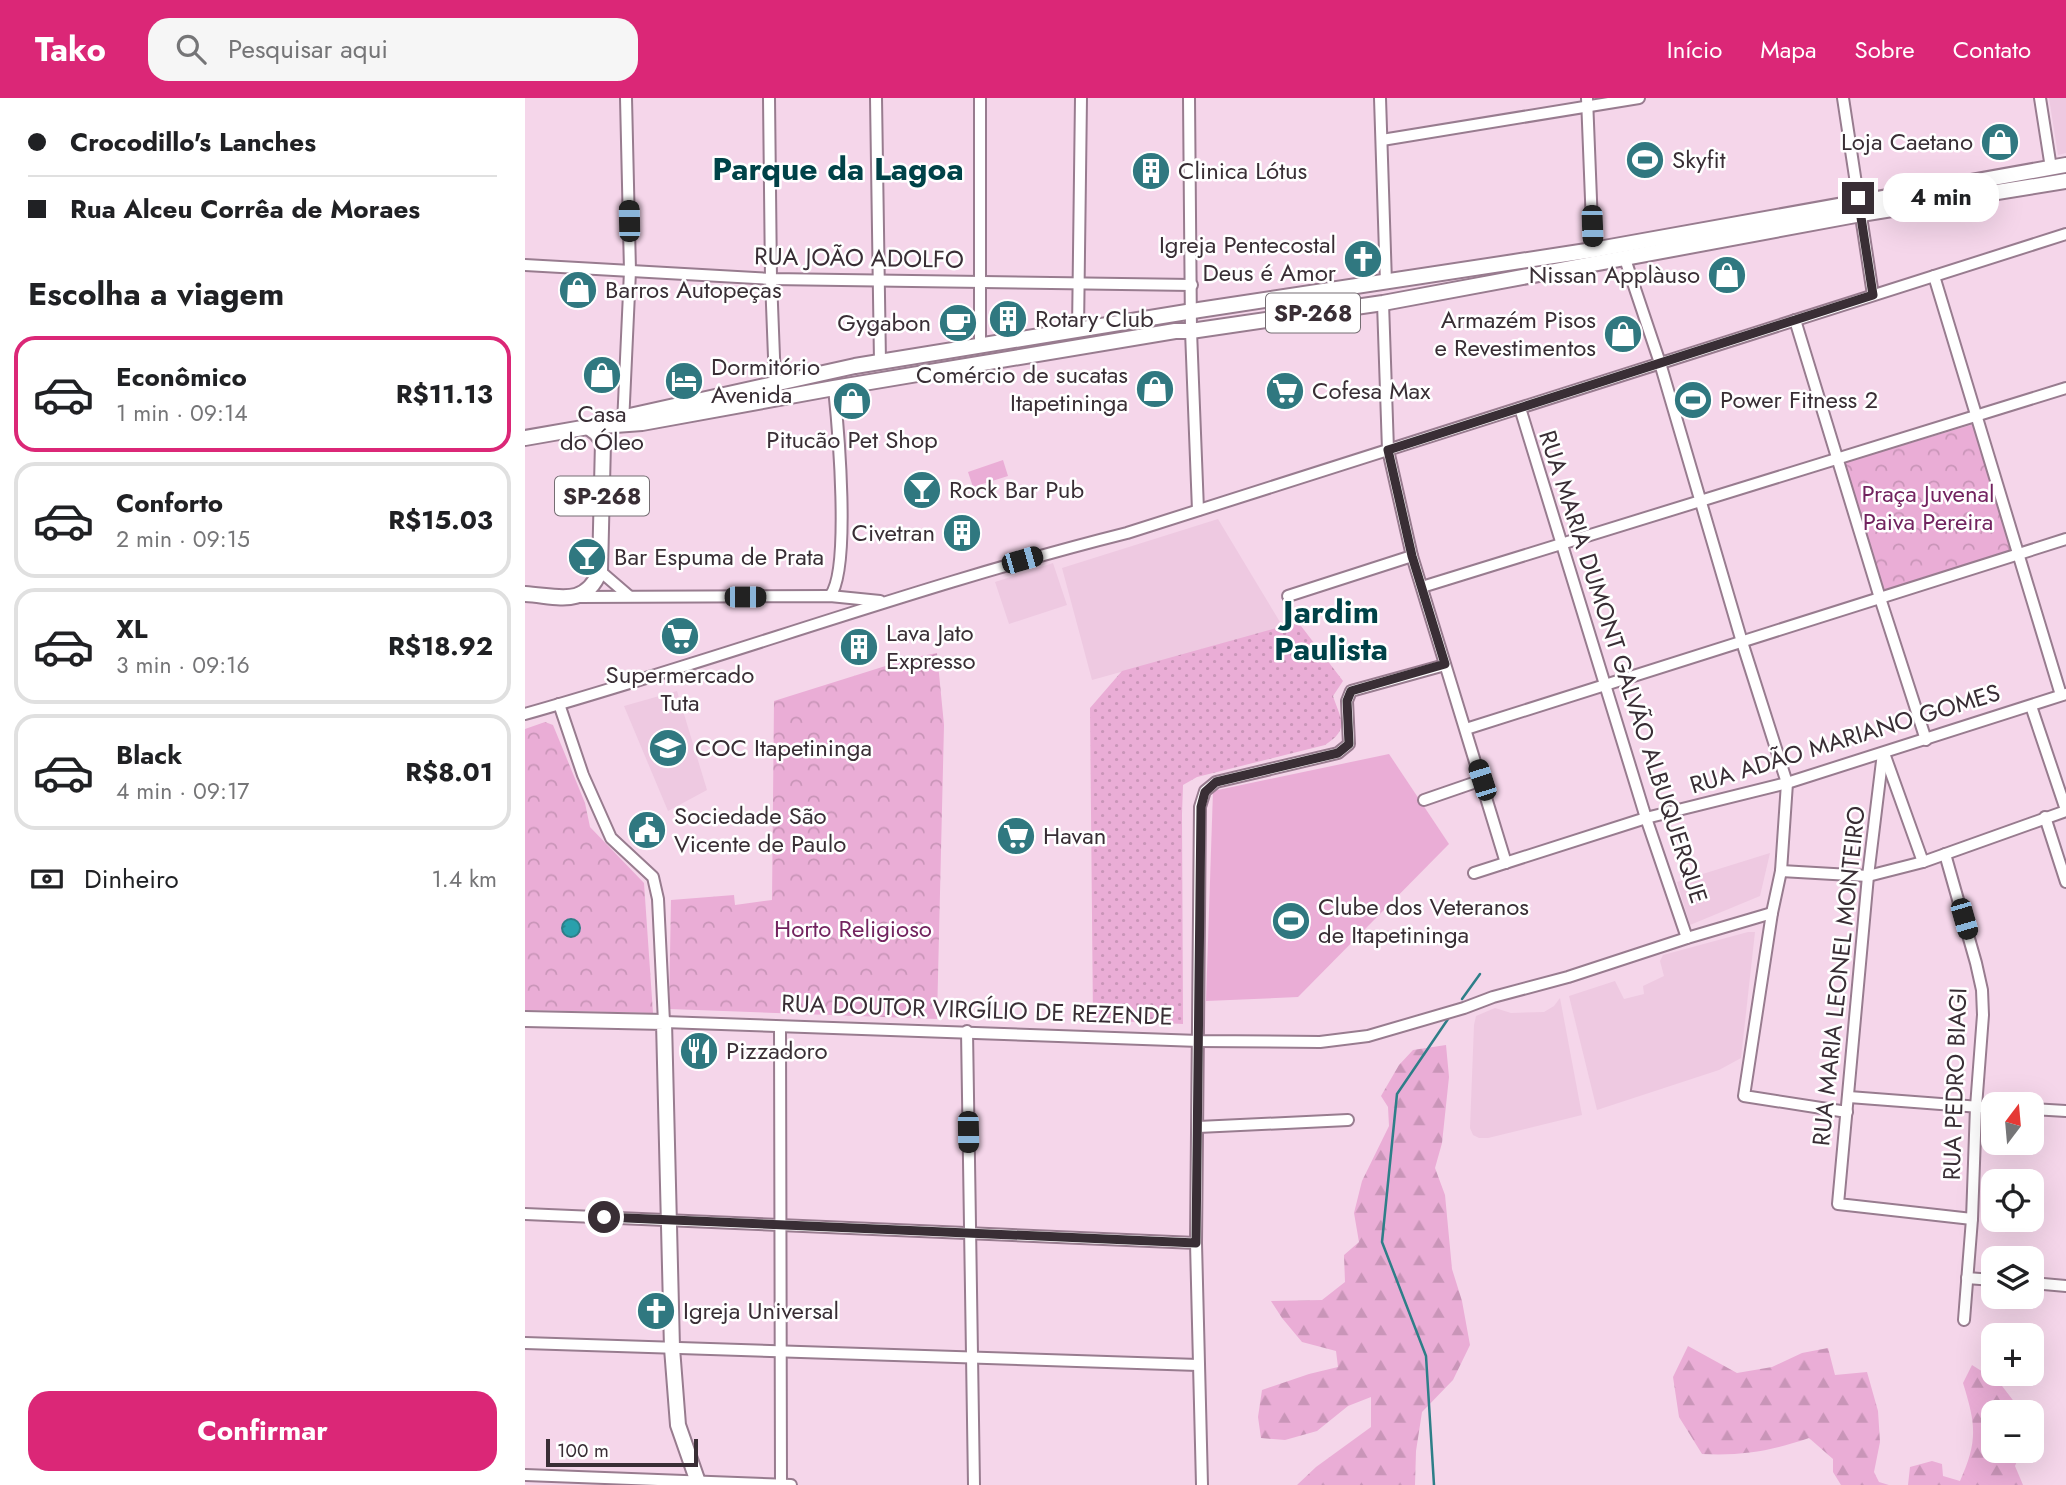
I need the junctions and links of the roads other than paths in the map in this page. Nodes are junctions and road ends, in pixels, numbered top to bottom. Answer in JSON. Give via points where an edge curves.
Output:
{"nodes":[{"id":1,"x":626,"y":98,"type":"edge"},
{"id":2,"x":769,"y":98,"type":"edge"},
{"id":3,"x":876,"y":98,"type":"edge"},
{"id":4,"x":980,"y":98,"type":"edge"},
{"id":5,"x":1081,"y":98,"type":"edge"},
{"id":6,"x":1189,"y":98,"type":"edge"},
{"id":7,"x":1380,"y":98,"type":"edge"},
{"id":8,"x":1639,"y":98,"type":"edge"},
{"id":9,"x":1843,"y":98,"type":"edge"},
{"id":10,"x":2040,"y":98,"type":"edge"},
{"id":11,"x":1587,"y":102,"type":"edge"},
{"id":12,"x":1382,"y":141,"type":"junction"},
{"id":13,"x":2059,"y":166,"type":"edge"},
{"id":14,"x":2066,"y":181,"type":"edge"},
{"id":15,"x":1860,"y":209,"type":"junction"},
{"id":16,"x":2066,"y":233,"type":"edge"},
{"id":17,"x":1593,"y":250,"type":"junction"},
{"id":18,"x":1625,"y":259,"type":"junction"},
{"id":19,"x":525,"y":265,"type":"edge"},
{"id":20,"x":630,"y":271,"type":"junction"},
{"id":21,"x":1934,"y":276,"type":"junction"},
{"id":22,"x":771,"y":279,"type":"junction"},
{"id":23,"x":880,"y":281,"type":"junction"},
{"id":24,"x":981,"y":281,"type":"junction"},
{"id":25,"x":1078,"y":283,"type":"junction"},
{"id":26,"x":1386,"y":283,"type":"junction"},
{"id":27,"x":1192,"y":285,"type":"junction"},
{"id":28,"x":1873,"y":295,"type":"junction"},
{"id":29,"x":1383,"y":303,"type":"junction"},
{"id":30,"x":1193,"y":311,"type":"junction"},
{"id":31,"x":1795,"y":320,"type":"junction"},
{"id":32,"x":1078,"y":330,"type":"junction"},
{"id":33,"x":1191,"y":331,"type":"junction"},
{"id":34,"x":980,"y":346,"type":"junction"},
{"id":35,"x":880,"y":362,"type":"junction"},
{"id":36,"x":1660,"y":363,"type":"junction"},
{"id":37,"x":775,"y":383,"type":"junction"},
{"id":38,"x":2066,"y":388,"type":"edge"},
{"id":39,"x":829,"y":389,"type":"junction"},
{"id":40,"x":1520,"y":408,"type":"junction"},
{"id":41,"x":1977,"y":416,"type":"junction"},
{"id":42,"x":623,"y":421,"type":"junction"},
{"id":43,"x":607,"y":426,"type":"junction"},
{"id":44,"x":588,"y":427,"type":"junction"},
{"id":45,"x":525,"y":438,"type":"edge"},
{"id":46,"x":603,"y":442,"type":"junction"},
{"id":47,"x":1388,"y":450,"type":"junction"},
{"id":48,"x":1837,"y":459,"type":"junction"},
{"id":49,"x":1701,"y":501,"type":"junction"},
{"id":50,"x":1198,"y":510,"type":"junction"},
{"id":51,"x":2066,"y":539,"type":"edge"},
{"id":52,"x":1561,"y":544,"type":"junction"},
{"id":53,"x":2018,"y":555,"type":"junction"},
{"id":54,"x":1412,"y":556,"type":"junction"},
{"id":55,"x":600,"y":572,"type":"junction"},
{"id":56,"x":1422,"y":587,"type":"junction"},
{"id":57,"x":525,"y":594,"type":"edge"},
{"id":58,"x":629,"y":596,"type":"junction"},
{"id":59,"x":830,"y":596,"type":"junction"},
{"id":60,"x":1288,"y":596,"type":"dead end"},
{"id":61,"x":578,"y":597,"type":"junction"},
{"id":62,"x":1879,"y":598,"type":"junction"},
{"id":63,"x":886,"y":602,"type":"junction"},
{"id":64,"x":837,"y":619,"type":"junction"},
{"id":65,"x":1742,"y":642,"type":"junction"},
{"id":66,"x":1445,"y":664,"type":"junction"},
{"id":67,"x":1605,"y":685,"type":"junction"},
{"id":68,"x":2064,"y":694,"type":"edge"},
{"id":69,"x":559,"y":704,"type":"junction"},
{"id":70,"x":2031,"y":706,"type":"junction"},
{"id":71,"x":525,"y":714,"type":"edge"},
{"id":72,"x":1466,"y":729,"type":"junction"},
{"id":73,"x":1926,"y":740,"type":"junction"},
{"id":74,"x":1884,"y":753,"type":"junction"},
{"id":75,"x":1482,"y":780,"type":"junction"},
{"id":76,"x":1787,"y":783,"type":"junction"},
{"id":77,"x":1895,"y":786,"type":"junction"},
{"id":78,"x":1879,"y":789,"type":"junction"},
{"id":79,"x":1424,"y":800,"type":"dead end"},
{"id":80,"x":2066,"y":810,"type":"edge"},
{"id":81,"x":2045,"y":817,"type":"junction"},
{"id":82,"x":1646,"y":818,"type":"junction"},
{"id":83,"x":1945,"y":854,"type":"junction"},
{"id":84,"x":1923,"y":862,"type":"junction"},
{"id":85,"x":1506,"y":863,"type":"junction"},
{"id":86,"x":1781,"y":871,"type":"junction"},
{"id":87,"x":1474,"y":873,"type":"dead end"},
{"id":88,"x":1868,"y":876,"type":"junction"},
{"id":89,"x":2066,"y":882,"type":"edge"},
{"id":90,"x":1772,"y":914,"type":"junction"},
{"id":91,"x":1687,"y":938,"type":"junction"},
{"id":92,"x":525,"y":1019,"type":"edge"},
{"id":93,"x":664,"y":1022,"type":"junction"},
{"id":94,"x":780,"y":1027,"type":"junction"},
{"id":95,"x":967,"y":1031,"type":"junction"},
{"id":96,"x":1199,"y":1041,"type":"junction"},
{"id":97,"x":1849,"y":1097,"type":"junction"},
{"id":98,"x":1976,"y":1107,"type":"junction"},
{"id":99,"x":1981,"y":1107,"type":"edge"},
{"id":100,"x":2044,"y":1110,"type":"edge"},
{"id":101,"x":2066,"y":1111,"type":"edge"},
{"id":102,"x":1847,"y":1112,"type":"junction"},
{"id":103,"x":1348,"y":1120,"type":"dead end"},
{"id":104,"x":1198,"y":1126,"type":"junction"},
{"id":105,"x":525,"y":1214,"type":"edge"},
{"id":106,"x":1972,"y":1219,"type":"junction"},
{"id":107,"x":669,"y":1220,"type":"junction"},
{"id":108,"x":781,"y":1225,"type":"junction"},
{"id":109,"x":970,"y":1232,"type":"junction"},
{"id":110,"x":1196,"y":1243,"type":"junction"},
{"id":111,"x":1967,"y":1278,"type":"junction"},
{"id":112,"x":1981,"y":1279,"type":"edge"},
{"id":113,"x":2044,"y":1284,"type":"edge"},
{"id":114,"x":2066,"y":1286,"type":"edge"},
{"id":115,"x":1964,"y":1320,"type":"dead end"},
{"id":116,"x":525,"y":1343,"type":"edge"},
{"id":117,"x":673,"y":1348,"type":"junction"},
{"id":118,"x":781,"y":1351,"type":"junction"},
{"id":119,"x":972,"y":1358,"type":"junction"},
{"id":120,"x":1198,"y":1365,"type":"junction"},
{"id":121,"x":525,"y":1475,"type":"edge"},
{"id":122,"x":698,"y":1483,"type":"edge"},
{"id":123,"x":781,"y":1485,"type":"edge"},
{"id":124,"x":790,"y":1485,"type":"edge"},
{"id":125,"x":974,"y":1485,"type":"edge"},
{"id":126,"x":1202,"y":1485,"type":"edge"}],
"edges":[{"from":1,"to":20,"type":"street"},
{"from":2,"to":22,"type":"street"},
{"from":3,"to":23,"type":"street"},
{"from":4,"to":24,"type":"street"},
{"from":5,"to":25,"type":"street"},
{"from":6,"to":27,"type":"street"},
{"from":7,"to":12,"type":"street"},
{"from":8,"to":11,"type":"street"},
{"from":9,"to":15,"type":"street"},
{"from":10,"to":13,"type":"street"},
{"from":11,"to":12,"type":"street"},
{"from":11,"to":17,"type":"street"},
{"from":12,"to":26,"type":"street"},
{"from":13,"to":15,"type":"main road","number":"SP-268"},
{"from":14,"to":15,"type":"main road","number":"SP-268"},
{"from":15,"to":17,"type":"main road","number":"SP-268"},
{"from":15,"to":18,"type":"main road","number":"SP-268"},
{"from":15,"to":28,"type":"street"},
{"from":16,"to":21,"type":"street"},
{"from":17,"to":26,"type":"main road","number":"SP-268"},
{"from":18,"to":29,"type":"main road","number":"SP-268"},
{"from":18,"to":36,"type":"street"},
{"from":19,"to":20,"type":"street","name":"RUA JOÃO ADOLFO"},
{"from":20,"to":22,"type":"street","name":"RUA JOÃO ADOLFO"},
{"from":20,"to":42,"type":"street"},
{"from":21,"to":28,"type":"street"},
{"from":21,"to":41,"type":"street"},
{"from":22,"to":23,"type":"street","name":"RUA JOÃO ADOLFO"},
{"from":22,"to":37,"type":"street"},
{"from":23,"to":24,"type":"street","name":"RUA JOÃO ADOLFO"},
{"from":23,"to":35,"type":"street"},
{"from":24,"to":25,"type":"street","name":"RUA JOÃO ADOLFO"},
{"from":24,"to":34,"type":"street"},
{"from":25,"to":27,"type":"street","name":"RUA JOÃO ADOLFO"},
{"from":25,"to":32,"type":"street"},
{"from":26,"to":30,"type":"main road","number":"SP-268"},
{"from":27,"to":30,"type":"street"},
{"from":28,"to":31,"type":"street"},
{"from":29,"to":33,"type":"main road","number":"SP-268"},
{"from":29,"to":47,"type":"street"},
{"from":30,"to":32,"type":"main road","number":"SP-268"},
{"from":30,"to":33,"type":"street"},
{"from":31,"to":36,"type":"street"},
{"from":31,"to":48,"type":"street"},
{"from":32,"to":34,"type":"main road","number":"SP-268"},
{"from":33,"to":39,"type":"main road","number":"SP-268"},
{"from":33,"to":50,"type":"street"},
{"from":34,"to":35,"type":"main road","number":"SP-268"},
{"from":35,"to":37,"type":"main road","number":"SP-268"},
{"from":36,"to":40,"type":"street"},
{"from":36,"to":49,"type":"street"},
{"from":37,"to":42,"type":"main road","number":"SP-268"},
{"from":38,"to":41,"type":"street"},
{"from":39,"to":42,"type":"main road","number":"SP-268"},
{"from":39,"to":59,"type":"street","via":[[841,536],[837,582]]},
{"from":40,"to":47,"type":"street"},
{"from":40,"to":52,"type":"street","name":"RUA MARIA DUMONT GALVÃO ALBUQUERQUE"},
{"from":41,"to":48,"type":"street"},
{"from":41,"to":53,"type":"street"},
{"from":42,"to":43,"type":"main road","number":"SP-268"},
{"from":42,"to":44,"type":"main road","number":"SP-268"},
{"from":43,"to":44,"type":"main road","number":"SP-268"},
{"from":43,"to":46,"type":"main road"},
{"from":44,"to":45,"type":"main road","number":"SP-268"},
{"from":44,"to":46,"type":"main road","number":"SP-268"},
{"from":46,"to":55,"type":"main road","number":"SP-268"},
{"from":47,"to":50,"type":"street"},
{"from":47,"to":54,"type":"street"},
{"from":48,"to":49,"type":"street"},
{"from":48,"to":62,"type":"street"},
{"from":49,"to":52,"type":"street"},
{"from":49,"to":65,"type":"street"},
{"from":50,"to":63,"type":"street"},
{"from":51,"to":53,"type":"street"},
{"from":52,"to":56,"type":"street"},
{"from":52,"to":67,"type":"street","name":"RUA MARIA DUMONT GALVÃO ALBUQUERQUE"},
{"from":53,"to":62,"type":"street"},
{"from":53,"to":68,"type":"street"},
{"from":54,"to":56,"type":"street"},
{"from":54,"to":60,"type":"street"},
{"from":55,"to":58,"type":"street"},
{"from":55,"to":61,"type":"main road","via":[[590,589]]},
{"from":56,"to":66,"type":"street"},
{"from":57,"to":61,"type":"main road"},
{"from":58,"to":59,"type":"street"},
{"from":58,"to":61,"type":"street"},
{"from":59,"to":63,"type":"street"},
{"from":59,"to":64,"type":"street"},
{"from":62,"to":65,"type":"street"},
{"from":62,"to":73,"type":"street"},
{"from":63,"to":64,"type":"street"},
{"from":64,"to":69,"type":"street"},
{"from":65,"to":67,"type":"street"},
{"from":65,"to":76,"type":"street"},
{"from":66,"to":72,"type":"street"},
{"from":66,"to":96,"type":"street","via":[[1351,691],[1347,701],[1349,744],[1338,753],[1216,782],[1205,792],[1201,807]]},
{"from":67,"to":72,"type":"street"},
{"from":67,"to":82,"type":"street","name":"RUA MARIA DUMONT GALVÃO ALBUQUERQUE"},
{"from":68,"to":70,"type":"street","name":"RUA ADÃO MARIANO GOMES"},
{"from":69,"to":71,"type":"street"},
{"from":69,"to":93,"type":"street","via":[[611,838],[653,877]]},
{"from":70,"to":73,"type":"street","name":"RUA ADÃO MARIANO GOMES"},
{"from":70,"to":80,"type":"street"},
{"from":72,"to":75,"type":"street"},
{"from":73,"to":74,"type":"street","name":"RUA ADÃO MARIANO GOMES"},
{"from":74,"to":76,"type":"street","name":"RUA ADÃO MARIANO GOMES"},
{"from":74,"to":77,"type":"street"},
{"from":74,"to":78,"type":"street","name":"RUA MARIA LEONEL MONTEIRO"},
{"from":75,"to":79,"type":"street"},
{"from":75,"to":85,"type":"street"},
{"from":76,"to":82,"type":"street","name":"RUA ADÃO MARIANO GOMES"},
{"from":76,"to":86,"type":"street"},
{"from":77,"to":78,"type":"street"},
{"from":77,"to":84,"type":"street"},
{"from":78,"to":88,"type":"street","name":"RUA MARIA LEONEL MONTEIRO"},
{"from":80,"to":81,"type":"street"},
{"from":81,"to":83,"type":"street"},
{"from":81,"to":89,"type":"street"},
{"from":82,"to":85,"type":"street","name":"RUA ADÃO MARIANO GOMES"},
{"from":82,"to":91,"type":"street","name":"RUA MARIA DUMONT GALVÃO ALBUQUERQUE"},
{"from":83,"to":84,"type":"street"},
{"from":83,"to":98,"type":"street","name":"RUA PEDRO BIAGI","via":[[1982,990]]},
{"from":84,"to":88,"type":"street"},
{"from":85,"to":87,"type":"street","name":"RUA ADÃO MARIANO GOMES"},
{"from":86,"to":88,"type":"street"},
{"from":86,"to":90,"type":"street"},
{"from":88,"to":97,"type":"street","name":"RUA MARIA LEONEL MONTEIRO"},
{"from":90,"to":91,"type":"street","name":"RUA DOUTOR VIRGÍLIO DE REZENDE"},
{"from":90,"to":102,"type":"street","via":[[1744,1096]]},
{"from":91,"to":96,"type":"street","name":"RUA DOUTOR VIRGÍLIO DE REZENDE","via":[[1368,1036],[1319,1042]]},
{"from":92,"to":93,"type":"main road","name":"RUA DOUTOR VIRGÍLIO DE REZENDE"},
{"from":93,"to":94,"type":"street","name":"RUA DOUTOR VIRGÍLIO DE REZENDE"},
{"from":93,"to":107,"type":"main road"},
{"from":94,"to":95,"type":"street","name":"RUA DOUTOR VIRGÍLIO DE REZENDE"},
{"from":94,"to":108,"type":"street"},
{"from":95,"to":96,"type":"street","name":"RUA DOUTOR VIRGÍLIO DE REZENDE"},
{"from":95,"to":109,"type":"street"},
{"from":96,"to":104,"type":"street"},
{"from":97,"to":98,"type":"street"},
{"from":97,"to":102,"type":"street","name":"RUA MARIA LEONEL MONTEIRO"},
{"from":98,"to":99,"type":"street"},
{"from":98,"to":106,"type":"street","name":"RUA PEDRO BIAGI"},
{"from":100,"to":101,"type":"street"},
{"from":102,"to":106,"type":"street","name":"RUA MARIA LEONEL MONTEIRO","via":[[1837,1204]]},
{"from":103,"to":104,"type":"street"},
{"from":104,"to":110,"type":"street"},
{"from":105,"to":107,"type":"street"},
{"from":106,"to":111,"type":"street","name":"RUA PEDRO BIAGI"},
{"from":107,"to":108,"type":"street"},
{"from":107,"to":117,"type":"main road"},
{"from":108,"to":109,"type":"street"},
{"from":108,"to":118,"type":"street"},
{"from":109,"to":110,"type":"street"},
{"from":109,"to":119,"type":"street"},
{"from":110,"to":120,"type":"street"},
{"from":111,"to":112,"type":"street"},
{"from":111,"to":115,"type":"street","name":"RUA PEDRO BIAGI"},
{"from":113,"to":114,"type":"street"},
{"from":116,"to":117,"type":"street"},
{"from":117,"to":118,"type":"street"},
{"from":117,"to":122,"type":"main road","via":[[677,1425]]},
{"from":118,"to":119,"type":"street"},
{"from":118,"to":123,"type":"street"},
{"from":119,"to":120,"type":"street"},
{"from":119,"to":125,"type":"street"},
{"from":120,"to":126,"type":"street"},
{"from":121,"to":122,"type":"street"},
{"from":122,"to":123,"type":"street"},
{"from":123,"to":124,"type":"street"}]}
